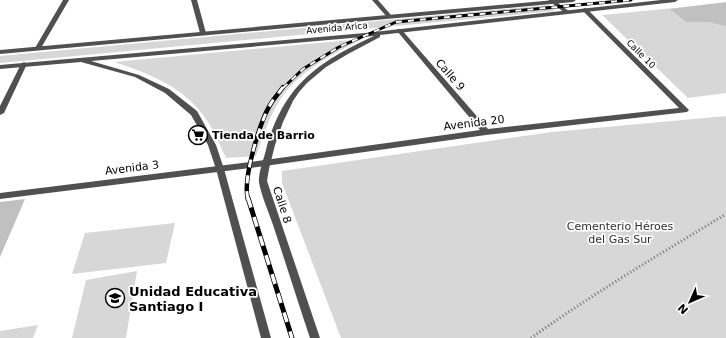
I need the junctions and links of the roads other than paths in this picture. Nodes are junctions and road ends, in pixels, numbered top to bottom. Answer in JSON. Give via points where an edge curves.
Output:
{"nodes":[{"id":1,"x":66,"y":0,"type":"edge"},
{"id":2,"x":194,"y":0,"type":"edge"},
{"id":3,"x":375,"y":0,"type":"edge"},
{"id":4,"x":572,"y":0,"type":"edge"},
{"id":5,"x":675,"y":0,"type":"edge"},
{"id":6,"x":552,"y":1,"type":"edge"},
{"id":7,"x":585,"y":10,"type":"junction"},
{"id":8,"x":567,"y":12,"type":"junction"},
{"id":9,"x":389,"y":16,"type":"junction"},
{"id":10,"x":399,"y":30,"type":"junction"},
{"id":11,"x":203,"y":32,"type":"junction"},
{"id":12,"x":384,"y":32,"type":"junction"},
{"id":13,"x":38,"y":48,"type":"junction"},
{"id":14,"x":0,"y":52,"type":"edge"},
{"id":15,"x":77,"y":59,"type":"junction"},
{"id":16,"x":24,"y":64,"type":"junction"},
{"id":17,"x":0,"y":67,"type":"edge"},
{"id":18,"x":685,"y":110,"type":"joint"},
{"id":19,"x":0,"y":113,"type":"edge"},
{"id":20,"x":486,"y":132,"type":"junction"},
{"id":21,"x":266,"y":163,"type":"junction"},
{"id":22,"x":220,"y":168,"type":"junction"},
{"id":23,"x":0,"y":196,"type":"edge"},
{"id":24,"x":266,"y":338,"type":"edge"},
{"id":25,"x":315,"y":338,"type":"edge"}],
"edges":[{"from":1,"to":13,"type":"street"},
{"from":2,"to":11,"type":"street"},
{"from":3,"to":9,"type":"street"},
{"from":4,"to":6,"type":"street","name":"Avenida Arica"},
{"from":5,"to":7,"type":"street","name":"Avenida Arica"},
{"from":6,"to":8,"type":"street"},
{"from":6,"to":9,"type":"street","name":"Avenida Arica"},
{"from":7,"to":8,"type":"street","name":"Avenida Arica"},
{"from":7,"to":18,"type":"street","name":"Calle 10"},
{"from":8,"to":10,"type":"street","name":"Avenida Arica"},
{"from":9,"to":11,"type":"street","name":"Avenida Arica"},
{"from":10,"to":12,"type":"street","name":"Avenida Arica"},
{"from":10,"to":20,"type":"street","name":"Calle 9"},
{"from":11,"to":13,"type":"street","name":"Avenida Arica"},
{"from":12,"to":15,"type":"street","name":"Avenida Arica"},
{"from":12,"to":21,"type":"street","name":"Calle 8","via":[[335,59],[315,73],[298,90],[288,104],[274,134]]},
{"from":13,"to":14,"type":"street","name":"Avenida Arica"},
{"from":15,"to":16,"type":"street","name":"Avenida Arica"},
{"from":15,"to":22,"type":"street","via":[[137,76],[167,92],[194,113],[212,145]]},
{"from":16,"to":17,"type":"street","name":"Avenida Arica"},
{"from":16,"to":19,"type":"street"},
{"from":18,"to":20,"type":"street","name":"Avenida 20"},
{"from":20,"to":21,"type":"street","name":"Avenida 20"},
{"from":21,"to":22,"type":"street","name":"Avenida 3"},
{"from":21,"to":25,"type":"street","name":"Calle 8","via":[[263,181]]},
{"from":22,"to":23,"type":"street","name":"Avenida 3"},
{"from":22,"to":24,"type":"street"}]}
